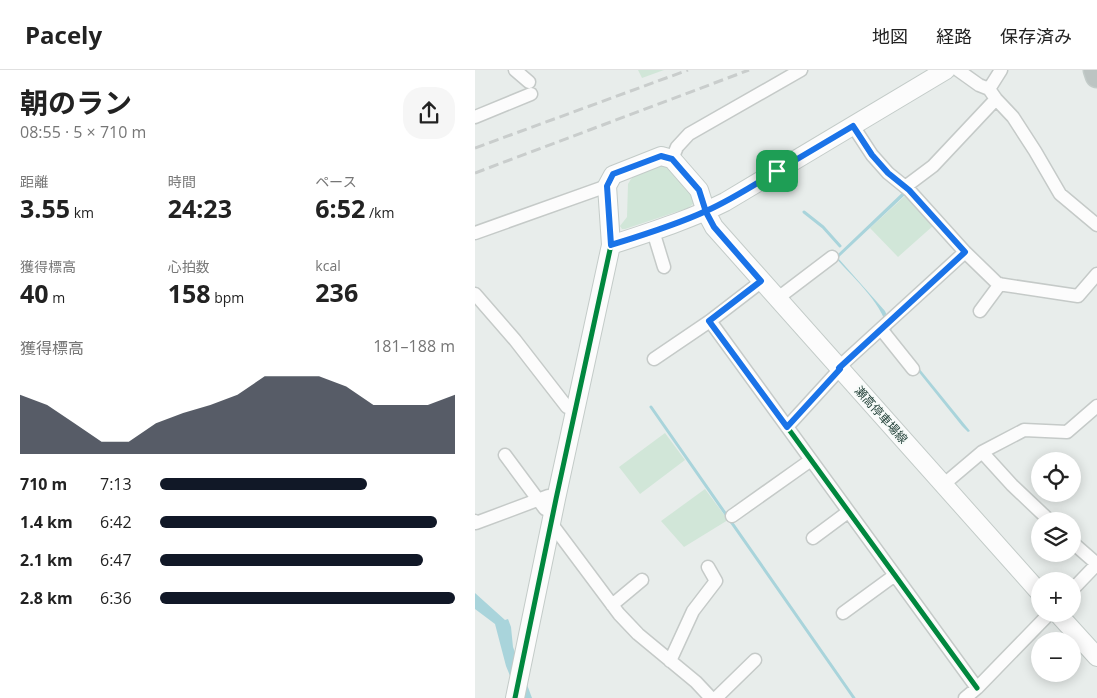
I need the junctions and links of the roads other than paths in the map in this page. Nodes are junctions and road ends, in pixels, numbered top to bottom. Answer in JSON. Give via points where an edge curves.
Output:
{"nodes":[{"id":1,"x":515,"y":70,"type":"edge"},
{"id":2,"x":801,"y":70,"type":"edge"},
{"id":3,"x":946,"y":70,"type":"edge"},
{"id":4,"x":958,"y":70,"type":"edge"},
{"id":5,"x":1001,"y":70,"type":"edge"},
{"id":6,"x":1095,"y":70,"type":"edge"},
{"id":7,"x":1097,"y":76,"type":"edge"},
{"id":8,"x":993,"y":94,"type":"junction"},
{"id":9,"x":475,"y":116,"type":"edge"},
{"id":10,"x":853,"y":126,"type":"junction"},
{"id":11,"x":672,"y":159,"type":"junction"},
{"id":12,"x":607,"y":186,"type":"junction"},
{"id":13,"x":905,"y":187,"type":"junction"},
{"id":14,"x":706,"y":212,"type":"junction"},
{"id":15,"x":1097,"y":226,"type":"edge"},
{"id":16,"x":653,"y":231,"type":"junction"},
{"id":17,"x":475,"y":233,"type":"edge"},
{"id":18,"x":611,"y":245,"type":"junction"},
{"id":19,"x":965,"y":252,"type":"junction"},
{"id":20,"x":832,"y":257,"type":"dead end"},
{"id":21,"x":664,"y":266,"type":"dead end"},
{"id":22,"x":1097,"y":274,"type":"edge"},
{"id":23,"x":761,"y":281,"type":"junction"},
{"id":24,"x":1000,"y":284,"type":"junction"},
{"id":25,"x":475,"y":294,"type":"edge"},
{"id":26,"x":777,"y":298,"type":"junction"},
{"id":27,"x":979,"y":311,"type":"dead end"},
{"id":28,"x":709,"y":321,"type":"junction"},
{"id":29,"x":881,"y":329,"type":"junction"},
{"id":30,"x":654,"y":359,"type":"dead end"},
{"id":31,"x":839,"y":368,"type":"junction"},
{"id":32,"x":913,"y":369,"type":"dead end"},
{"id":33,"x":1097,"y":406,"type":"edge"},
{"id":34,"x":567,"y":407,"type":"dead end"},
{"id":35,"x":787,"y":427,"type":"junction"},
{"id":36,"x":982,"y":452,"type":"junction"},
{"id":37,"x":505,"y":455,"type":"dead end"},
{"id":38,"x":811,"y":460,"type":"junction"},
{"id":39,"x":943,"y":485,"type":"junction"},
{"id":40,"x":546,"y":507,"type":"junction"},
{"id":41,"x":848,"y":512,"type":"junction"},
{"id":42,"x":1040,"y":512,"type":"edge"},
{"id":43,"x":732,"y":516,"type":"dead end"},
{"id":44,"x":475,"y":521,"type":"edge"},
{"id":45,"x":813,"y":538,"type":"dead end"},
{"id":46,"x":1081,"y":550,"type":"edge"},
{"id":47,"x":1097,"y":564,"type":"edge"},
{"id":48,"x":708,"y":567,"type":"dead end"},
{"id":49,"x":895,"y":575,"type":"junction"},
{"id":50,"x":642,"y":580,"type":"dead end"},
{"id":51,"x":1081,"y":581,"type":"edge"},
{"id":52,"x":1031,"y":583,"type":"edge"},
{"id":53,"x":612,"y":605,"type":"junction"},
{"id":54,"x":843,"y":613,"type":"dead end"},
{"id":55,"x":1041,"y":622,"type":"edge"},
{"id":56,"x":1065,"y":622,"type":"edge"},
{"id":57,"x":1097,"y":657,"type":"edge"},
{"id":58,"x":755,"y":660,"type":"dead end"},
{"id":59,"x":670,"y":661,"type":"junction"},
{"id":60,"x":977,"y":688,"type":"junction"},
{"id":61,"x":515,"y":698,"type":"edge"},
{"id":62,"x":711,"y":698,"type":"edge"},
{"id":63,"x":716,"y":698,"type":"edge"},
{"id":64,"x":965,"y":698,"type":"edge"}],
"edges":[{"from":1,"to":9,"type":"street","via":[[530,88]]},
{"from":2,"to":11,"type":"street","via":[[689,134],[677,147]]},
{"from":3,"to":10,"type":"street"},
{"from":4,"to":8,"type":"street"},
{"from":5,"to":8,"type":"street"},
{"from":6,"to":7,"type":"highway"},
{"from":8,"to":13,"type":"street","via":[[933,166]]},
{"from":8,"to":15,"type":"street","via":[[1013,117],[1060,194]]},
{"from":10,"to":13,"type":"street","via":[[872,155]]},
{"from":10,"to":14,"type":"street"},
{"from":11,"to":12,"type":"street","via":[[661,156],[613,174]]},
{"from":11,"to":14,"type":"street","name":"瀬高停車場線","via":[[699,190]]},
{"from":12,"to":17,"type":"street"},
{"from":12,"to":18,"type":"street"},
{"from":13,"to":19,"type":"street"},
{"from":14,"to":16,"type":"street"},
{"from":14,"to":23,"type":"street","name":"瀬高停車場線","via":[[714,227]]},
{"from":16,"to":18,"type":"street"},
{"from":16,"to":21,"type":"street"},
{"from":18,"to":40,"type":"street"},
{"from":19,"to":24,"type":"street"},
{"from":19,"to":29,"type":"street"},
{"from":20,"to":26,"type":"street"},
{"from":22,"to":24,"type":"street","via":[[1078,296]]},
{"from":23,"to":26,"type":"street","name":"瀬高停車場線"},
{"from":23,"to":28,"type":"street"},
{"from":24,"to":27,"type":"street"},
{"from":25,"to":34,"type":"street"},
{"from":26,"to":31,"type":"street","name":"瀬高停車場線"},
{"from":28,"to":30,"type":"street"},
{"from":28,"to":35,"type":"street"},
{"from":29,"to":31,"type":"street"},
{"from":29,"to":32,"type":"street"},
{"from":31,"to":35,"type":"street"},
{"from":31,"to":39,"type":"street","name":"瀬高停車場線"},
{"from":33,"to":36,"type":"street","via":[[1067,432],[1024,430]]},
{"from":35,"to":38,"type":"street"},
{"from":36,"to":39,"type":"street"},
{"from":36,"to":42,"type":"street"},
{"from":37,"to":40,"type":"street"},
{"from":38,"to":41,"type":"street"},
{"from":38,"to":43,"type":"street"},
{"from":39,"to":52,"type":"street","name":"瀬高停車場線"},
{"from":40,"to":44,"type":"street"},
{"from":40,"to":53,"type":"street"},
{"from":40,"to":61,"type":"street"},
{"from":41,"to":45,"type":"street"},
{"from":41,"to":49,"type":"street"},
{"from":46,"to":47,"type":"street"},
{"from":47,"to":51,"type":"street"},
{"from":48,"to":59,"type":"street","via":[[716,581],[693,611]]},
{"from":49,"to":54,"type":"street"},
{"from":49,"to":60,"type":"street"},
{"from":50,"to":53,"type":"street"},
{"from":53,"to":59,"type":"street","via":[[638,634]]},
{"from":55,"to":60,"type":"street"},
{"from":56,"to":57,"type":"street"},
{"from":58,"to":63,"type":"street"},
{"from":59,"to":62,"type":"street"},
{"from":60,"to":64,"type":"street"}]}
